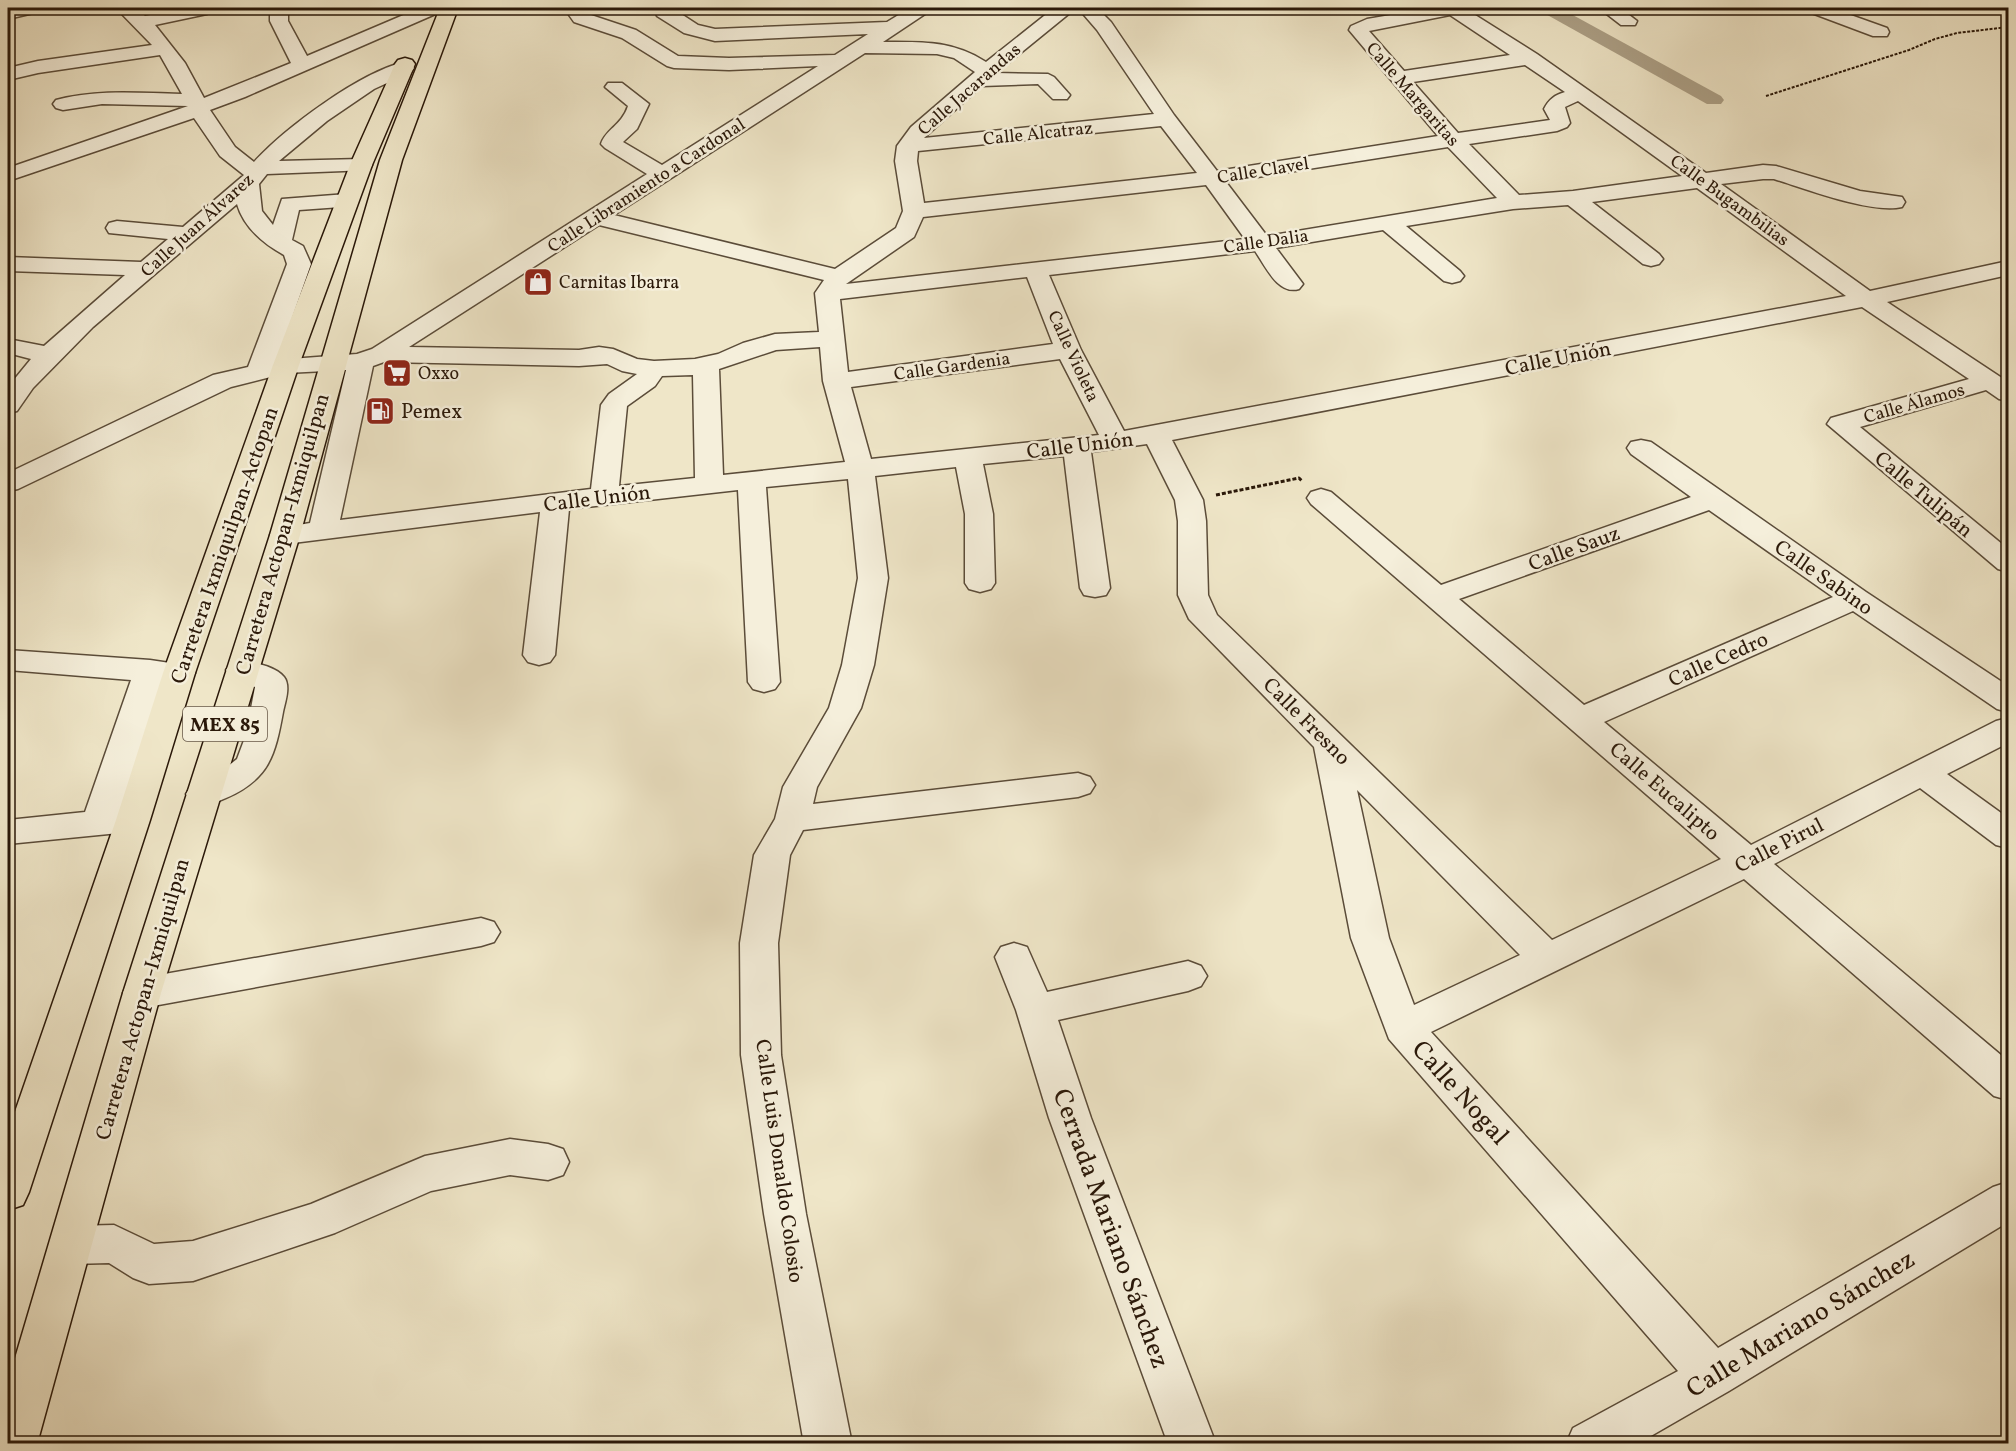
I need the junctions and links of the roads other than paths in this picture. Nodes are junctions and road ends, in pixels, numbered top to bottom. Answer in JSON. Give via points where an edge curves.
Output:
{"nodes":[{"id":1,"x":32,"y":8,"type":"edge"},
{"id":2,"x":125,"y":8,"type":"edge"},
{"id":3,"x":279,"y":8,"type":"edge"},
{"id":4,"x":435,"y":8,"type":"edge"},
{"id":5,"x":663,"y":8,"type":"edge"},
{"id":6,"x":922,"y":8,"type":"edge"},
{"id":7,"x":1065,"y":8,"type":"edge"},
{"id":8,"x":1087,"y":8,"type":"edge"},
{"id":9,"x":1453,"y":8,"type":"edge"},
{"id":10,"x":1608,"y":8,"type":"edge"},
{"id":11,"x":1815,"y":8,"type":"edge"},
{"id":12,"x":612,"y":9,"type":"dead end"},
{"id":13,"x":201,"y":10,"type":"dead end"},
{"id":14,"x":576,"y":11,"type":"edge"},
{"id":15,"x":8,"y":14,"type":"edge"},
{"id":16,"x":1628,"y":21,"type":"dead end"},
{"id":17,"x":142,"y":22,"type":"junction"},
{"id":18,"x":889,"y":28,"type":"junction"},
{"id":19,"x":1880,"y":33,"type":"dead end"},
{"id":20,"x":860,"y":47,"type":"junction"},
{"id":21,"x":165,"y":49,"type":"junction"},
{"id":22,"x":1530,"y":58,"type":"junction"},
{"id":23,"x":838,"y":61,"type":"junction"},
{"id":24,"x":302,"y":66,"type":"junction"},
{"id":25,"x":404,"y":68,"type":"junction"},
{"id":26,"x":9,"y":74,"type":"edge"},
{"id":27,"x":981,"y":75,"type":"junction"},
{"id":28,"x":1400,"y":78,"type":"junction"},
{"id":29,"x":615,"y":87,"type":"dead end"},
{"id":30,"x":1582,"y":94,"type":"junction"},
{"id":31,"x":1060,"y":95,"type":"dead end"},
{"id":32,"x":63,"y":104,"type":"dead end"},
{"id":33,"x":197,"y":105,"type":"junction"},
{"id":34,"x":1167,"y":119,"type":"junction"},
{"id":35,"x":1453,"y":140,"type":"junction"},
{"id":36,"x":908,"y":146,"type":"junction"},
{"id":37,"x":361,"y":165,"type":"junction"},
{"id":38,"x":304,"y":166,"type":"junction"},
{"id":39,"x":8,"y":175,"type":"edge"},
{"id":40,"x":255,"y":175,"type":"junction"},
{"id":41,"x":663,"y":175,"type":"junction"},
{"id":42,"x":1212,"y":178,"type":"junction"},
{"id":43,"x":1703,"y":180,"type":"junction"},
{"id":44,"x":1573,"y":198,"type":"junction"},
{"id":45,"x":347,"y":201,"type":"junction"},
{"id":46,"x":1513,"y":202,"type":"junction"},
{"id":47,"x":1894,"y":202,"type":"dead end"},
{"id":48,"x":290,"y":204,"type":"junction"},
{"id":49,"x":914,"y":211,"type":"junction"},
{"id":50,"x":595,"y":217,"type":"junction"},
{"id":51,"x":254,"y":218,"type":"junction"},
{"id":52,"x":1388,"y":223,"type":"junction"},
{"id":53,"x":117,"y":228,"type":"dead end"},
{"id":54,"x":194,"y":230,"type":"junction"},
{"id":55,"x":279,"y":243,"type":"junction"},
{"id":56,"x":1259,"y":244,"type":"junction"},
{"id":57,"x":1651,"y":259,"type":"dead end"},
{"id":58,"x":8,"y":264,"type":"edge"},
{"id":59,"x":2008,"y":268,"type":"edge"},
{"id":60,"x":149,"y":269,"type":"junction"},
{"id":61,"x":1035,"y":269,"type":"junction"},
{"id":62,"x":1452,"y":276,"type":"dead end"},
{"id":63,"x":1291,"y":284,"type":"dead end"},
{"id":64,"x":833,"y":285,"type":"junction"},
{"id":65,"x":1866,"y":299,"type":"junction"},
{"id":66,"x":832,"y":339,"type":"junction"},
{"id":67,"x":8,"y":346,"type":"edge"},
{"id":68,"x":1068,"y":350,"type":"junction"},
{"id":69,"x":49,"y":355,"type":"junction"},
{"id":70,"x":358,"y":359,"type":"junction"},
{"id":71,"x":706,"y":365,"type":"junction"},
{"id":72,"x":273,"y":368,"type":"junction"},
{"id":73,"x":654,"y":369,"type":"junction"},
{"id":74,"x":836,"y":381,"type":"junction"},
{"id":75,"x":15,"y":385,"type":"edge"},
{"id":76,"x":1999,"y":387,"type":"edge"},
{"id":77,"x":8,"y":405,"type":"edge"},
{"id":78,"x":1840,"y":424,"type":"joint"},
{"id":79,"x":1156,"y":435,"type":"junction"},
{"id":80,"x":1116,"y":441,"type":"junction"},
{"id":81,"x":1077,"y":446,"type":"junction"},
{"id":82,"x":1641,"y":448,"type":"dead end"},
{"id":83,"x":968,"y":458,"type":"junction"},
{"id":84,"x":860,"y":468,"type":"junction"},
{"id":85,"x":752,"y":481,"type":"junction"},
{"id":86,"x":8,"y":483,"type":"edge"},
{"id":87,"x":709,"y":486,"type":"junction"},
{"id":88,"x":604,"y":496,"type":"junction"},
{"id":89,"x":1321,"y":498,"type":"road end"},
{"id":90,"x":1713,"y":499,"type":"junction"},
{"id":91,"x":555,"y":503,"type":"junction"},
{"id":92,"x":323,"y":530,"type":"junction"},
{"id":93,"x":285,"y":535,"type":"junction"},
{"id":94,"x":2008,"y":563,"type":"edge"},
{"id":95,"x":980,"y":583,"type":"dead end"},
{"id":96,"x":1095,"y":588,"type":"dead end"},
{"id":97,"x":1436,"y":597,"type":"junction"},
{"id":98,"x":1855,"y":599,"type":"junction"},
{"id":99,"x":539,"y":655,"type":"dead end"},
{"id":100,"x":8,"y":660,"type":"edge"},
{"id":101,"x":242,"y":670,"type":"joint"},
{"id":102,"x":165,"y":672,"type":"junction"},
{"id":103,"x":764,"y":682,"type":"dead end"},
{"id":104,"x":2008,"y":701,"type":"edge"},
{"id":105,"x":1581,"y":719,"type":"junction"},
{"id":106,"x":2008,"y":729,"type":"edge"},
{"id":107,"x":1330,"y":745,"type":"junction"},
{"id":108,"x":1921,"y":772,"type":"junction"},
{"id":109,"x":1078,"y":785,"type":"dead end"},
{"id":110,"x":203,"y":794,"type":"joint"},
{"id":111,"x":792,"y":819,"type":"junction"},
{"id":112,"x":133,"y":820,"type":"junction"},
{"id":113,"x":99,"y":822,"type":"junction"},
{"id":114,"x":8,"y":832,"type":"edge"},
{"id":115,"x":2008,"y":836,"type":"edge"},
{"id":116,"x":1747,"y":862,"type":"junction"},
{"id":117,"x":481,"y":932,"type":"dead end"},
{"id":118,"x":1014,"y":957,"type":"dead end"},
{"id":119,"x":1548,"y":959,"type":"junction"},
{"id":120,"x":1188,"y":976,"type":"dead end"},
{"id":121,"x":142,"y":993,"type":"junction"},
{"id":122,"x":1035,"y":1010,"type":"junction"},
{"id":123,"x":1403,"y":1028,"type":"junction"},
{"id":124,"x":2008,"y":1084,"type":"edge"},
{"id":125,"x":548,"y":1162,"type":"dead end"},
{"id":126,"x":8,"y":1192,"type":"edge"},
{"id":127,"x":2008,"y":1200,"type":"edge"},
{"id":128,"x":70,"y":1245,"type":"junction"},
{"id":129,"x":1713,"y":1376,"type":"junction"},
{"id":130,"x":13,"y":1443,"type":"edge"},
{"id":131,"x":828,"y":1443,"type":"edge"},
{"id":132,"x":1192,"y":1443,"type":"edge"},
{"id":133,"x":1590,"y":1443,"type":"edge"}],
"edges":[{"from":1,"to":15,"type":"street"},
{"from":2,"to":17,"type":"street"},
{"from":3,"to":24,"type":"street","via":[[279,21]]},
{"from":4,"to":24,"type":"street"},
{"from":4,"to":25,"type":"main road","name":"Carretera Ixmiquilpan-Actopan","number":"MEX 85"},
{"from":4,"to":70,"type":"main road","name":"Carretera Actopan-Ixmiquilpan","via":[[391,160]]},
{"from":5,"to":18,"type":"street","via":[[691,29],[715,35]]},
{"from":6,"to":18,"type":"street","name":"Calle Libramiento a Cardonal"},
{"from":7,"to":27,"type":"street","name":"Calle Jacarandas"},
{"from":8,"to":34,"type":"street","via":[[1104,26]]},
{"from":9,"to":22,"type":"street","name":"Calle Bugambilias"},
{"from":9,"to":28,"type":"street","name":"Calle Margaritas","via":[[1358,30]]},
{"from":10,"to":16,"type":"street"},
{"from":11,"to":19,"type":"street"},
{"from":12,"to":14,"type":"street"},
{"from":13,"to":17,"type":"street"},
{"from":14,"to":23,"type":"street","via":[[593,23],[629,34],[674,62]]},
{"from":17,"to":21,"type":"street"},
{"from":18,"to":20,"type":"street","name":"Calle Libramiento a Cardonal"},
{"from":20,"to":23,"type":"street","name":"Calle Libramiento a Cardonal"},
{"from":20,"to":27,"type":"street","via":[[937,48],[961,54]]},
{"from":21,"to":26,"type":"street"},
{"from":21,"to":33,"type":"street"},
{"from":22,"to":28,"type":"street"},
{"from":22,"to":30,"type":"street","name":"Calle Bugambilias"},
{"from":23,"to":41,"type":"street","name":"Calle Libramiento a Cardonal"},
{"from":24,"to":33,"type":"street","via":[[238,93]]},
{"from":25,"to":37,"type":"main road","name":"Carretera Ixmiquilpan-Actopan","number":"MEX 85"},
{"from":25,"to":40,"type":"street","name":"Calle Juan Álvarez","via":[[367,85],[320,117],[274,153]]},
{"from":27,"to":31,"type":"street","via":[[1041,78]]},
{"from":27,"to":36,"type":"street","name":"Calle Jacarandas","via":[[918,131]]},
{"from":28,"to":35,"type":"street","name":"Calle Margaritas"},
{"from":29,"to":41,"type":"street","via":[[639,104],[636,118],[612,144]]},
{"from":30,"to":35,"type":"street","name":"Calle Clavel","via":[[1556,103],[1554,109],[1560,123],[1550,127]]},
{"from":30,"to":43,"type":"street","name":"Calle Bugambilias"},
{"from":32,"to":33,"type":"street","via":[[102,98]]},
{"from":33,"to":39,"type":"street"},
{"from":33,"to":40,"type":"street","via":[[228,153]]},
{"from":34,"to":36,"type":"street","name":"Calle Alcatraz","via":[[1075,138]]},
{"from":34,"to":42,"type":"street"},
{"from":35,"to":42,"type":"street","name":"Calle Clavel"},
{"from":35,"to":46,"type":"street","name":"Calle Margaritas"},
{"from":36,"to":49,"type":"street","name":"Calle Jacarandas","via":[[906,161]]},
{"from":37,"to":38,"type":"street"},
{"from":37,"to":45,"type":"main road","name":"Carretera Ixmiquilpan-Actopan","number":"MEX 85"},
{"from":38,"to":40,"type":"street"},
{"from":38,"to":48,"type":"street"},
{"from":40,"to":51,"type":"street","via":[[248,202]]},
{"from":40,"to":54,"type":"street","name":"Calle Juan Álvarez"},
{"from":41,"to":50,"type":"street","name":"Calle Libramiento a Cardonal"},
{"from":42,"to":49,"type":"street","name":"Calle Clavel"},
{"from":42,"to":56,"type":"street"},
{"from":43,"to":44,"type":"street","name":"Calle Dalia"},
{"from":43,"to":47,"type":"street","name":"Calle Dalia","via":[[1776,173],[1858,197]]},
{"from":43,"to":65,"type":"street","name":"Calle Bugambilias"},
{"from":44,"to":46,"type":"street","name":"Calle Dalia"},
{"from":44,"to":57,"type":"street"},
{"from":45,"to":48,"type":"street"},
{"from":45,"to":72,"type":"main road","name":"Carretera Ixmiquilpan-Actopan","number":"MEX 85"},
{"from":46,"to":52,"type":"street","name":"Calle Dalia"},
{"from":48,"to":55,"type":"street"},
{"from":49,"to":64,"type":"street","via":[[906,232]]},
{"from":50,"to":64,"type":"street"},
{"from":50,"to":70,"type":"street","name":"Calle Libramiento a Cardonal"},
{"from":51,"to":54,"type":"street"},
{"from":51,"to":55,"type":"street"},
{"from":52,"to":56,"type":"street","name":"Calle Dalia"},
{"from":52,"to":62,"type":"street"},
{"from":53,"to":54,"type":"street"},
{"from":54,"to":60,"type":"street","name":"Calle Juan Álvarez"},
{"from":55,"to":72,"type":"street","via":[[295,251],[299,264]]},
{"from":56,"to":61,"type":"street","name":"Calle Dalia"},
{"from":56,"to":63,"type":"street"},
{"from":58,"to":60,"type":"street"},
{"from":59,"to":65,"type":"street","name":"Calle Unión"},
{"from":60,"to":69,"type":"street","name":"Calle Juan Álvarez"},
{"from":61,"to":64,"type":"street","name":"Calle Dalia"},
{"from":61,"to":68,"type":"street","name":"Calle Violeta"},
{"from":64,"to":66,"type":"street"},
{"from":65,"to":76,"type":"street","name":"Calle Bugambilias"},
{"from":65,"to":79,"type":"street","name":"Calle Unión"},
{"from":66,"to":71,"type":"street","via":[[775,342]]},
{"from":66,"to":74,"type":"street"},
{"from":67,"to":69,"type":"street"},
{"from":68,"to":74,"type":"street","name":"Calle Gardenia"},
{"from":68,"to":80,"type":"street","name":"Calle Violeta"},
{"from":69,"to":75,"type":"street","name":"Calle Juan Álvarez"},
{"from":70,"to":72,"type":"street"},
{"from":70,"to":73,"type":"street","via":[[598,355]]},
{"from":70,"to":92,"type":"street"},
{"from":70,"to":93,"type":"main road","name":"Carretera Actopan-Ixmiquilpan"},
{"from":71,"to":73,"type":"street"},
{"from":71,"to":87,"type":"street"},
{"from":72,"to":86,"type":"street","via":[[222,381]]},
{"from":72,"to":102,"type":"main road","name":"Carretera Ixmiquilpan-Actopan","number":"MEX 85"},
{"from":73,"to":88,"type":"street","via":[[650,377],[620,396],[614,405]]},
{"from":74,"to":84,"type":"street"},
{"from":75,"to":77,"type":"street","name":"Calle Juan Álvarez"},
{"from":76,"to":78,"type":"street","name":"Calle Álamos"},
{"from":78,"to":94,"type":"street","name":"Calle Tulipán"},
{"from":79,"to":80,"type":"street","name":"Calle Unión"},
{"from":79,"to":107,"type":"street","name":"Calle Fresno","via":[[1189,500],[1193,595],[1204,619]]},
{"from":80,"to":81,"type":"street","name":"Calle Unión"},
{"from":81,"to":83,"type":"street","name":"Calle Unión"},
{"from":81,"to":96,"type":"street"},
{"from":82,"to":90,"type":"street","name":"Calle Sabino"},
{"from":83,"to":84,"type":"street","name":"Calle Unión"},
{"from":83,"to":95,"type":"street","via":[[979,514]]},
{"from":84,"to":85,"type":"street","name":"Calle Unión"},
{"from":84,"to":111,"type":"street","name":"Calle Luis Donaldo Colosio","via":[[873,578],[858,665],[845,708],[800,786]]},
{"from":85,"to":87,"type":"street","name":"Calle Unión"},
{"from":85,"to":103,"type":"street"},
{"from":87,"to":88,"type":"street","name":"Calle Unión"},
{"from":88,"to":91,"type":"street","name":"Calle Unión"},
{"from":89,"to":97,"type":"street","name":"Calle Eucalipto"},
{"from":90,"to":97,"type":"street","name":"Calle Sauz"},
{"from":90,"to":98,"type":"street","name":"Calle Sabino"},
{"from":91,"to":92,"type":"street","name":"Calle Unión"},
{"from":91,"to":99,"type":"street"},
{"from":92,"to":93,"type":"street","name":"Calle Unión"},
{"from":93,"to":101,"type":"main road","name":"Carretera Actopan-Ixmiquilpan"},
{"from":97,"to":105,"type":"street","name":"Calle Eucalipto"},
{"from":98,"to":104,"type":"street","name":"Calle Sabino"},
{"from":98,"to":105,"type":"street","name":"Calle Cedro"},
{"from":100,"to":102,"type":"street"},
{"from":101,"to":110,"type":"street","via":[[271,682],[254,761],[230,782]]},
{"from":102,"to":112,"type":"main road","name":"Carretera Ixmiquilpan-Actopan","number":"MEX 85"},
{"from":102,"to":113,"type":"street"},
{"from":105,"to":116,"type":"street","name":"Calle Eucalipto"},
{"from":106,"to":108,"type":"street","name":"Calle Pirul"},
{"from":107,"to":119,"type":"street","name":"Calle Fresno"},
{"from":107,"to":123,"type":"street","name":"Calle Nogal","via":[[1370,938]]},
{"from":108,"to":115,"type":"street"},
{"from":108,"to":116,"type":"street","name":"Calle Pirul"},
{"from":109,"to":111,"type":"street"},
{"from":110,"to":121,"type":"main road","name":"Carretera Actopan-Ixmiquilpan"},
{"from":111,"to":131,"type":"street","name":"Calle Luis Donaldo Colosio","via":[[772,855],[759,943],[761,1055],[785,1214]]},
{"from":112,"to":113,"type":"street"},
{"from":112,"to":126,"type":"main road","name":"Carretera Ixmiquilpan-Actopan","number":"MEX 85"},
{"from":113,"to":114,"type":"street"},
{"from":116,"to":119,"type":"street","name":"Calle Pirul"},
{"from":116,"to":124,"type":"street","name":"Calle Eucalipto"},
{"from":117,"to":121,"type":"street"},
{"from":118,"to":122,"type":"street","name":"Cerrada Mariano Sánchez"},
{"from":119,"to":123,"type":"street","name":"Calle Pirul"},
{"from":120,"to":122,"type":"street"},
{"from":121,"to":128,"type":"main road","name":"Carretera Actopan-Ixmiquilpan"},
{"from":122,"to":132,"type":"street","name":"Cerrada Mariano Sánchez","via":[[1070,1118]]},
{"from":123,"to":129,"type":"street","name":"Calle Nogal"},
{"from":125,"to":128,"type":"street","via":[[510,1157],[424,1174],[320,1220],[193,1262],[149,1264],[114,1244]]},
{"from":127,"to":129,"type":"street","name":"Calle Mariano Sánchez"},
{"from":128,"to":130,"type":"main road","name":"Carretera Actopan-Ixmiquilpan"},
{"from":129,"to":133,"type":"street","name":"Calle Mariano Sánchez"}]}
